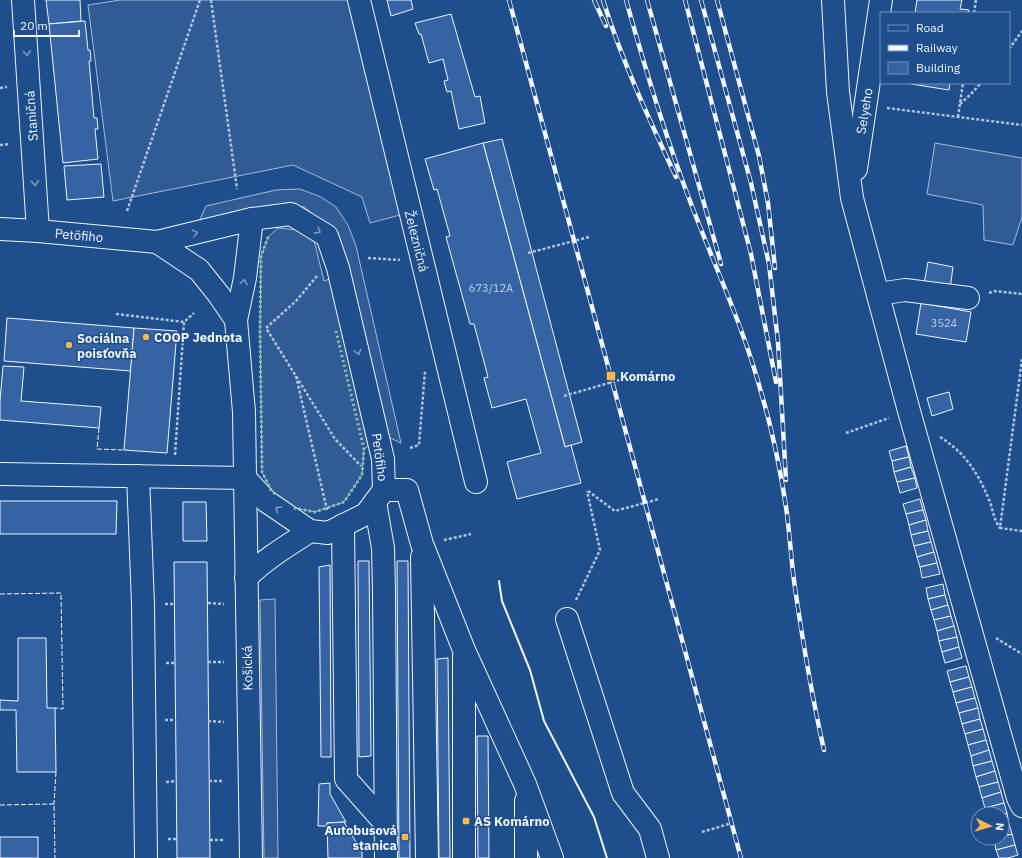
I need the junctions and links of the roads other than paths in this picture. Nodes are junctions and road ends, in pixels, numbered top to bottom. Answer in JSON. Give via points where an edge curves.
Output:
{"nodes":[{"id":1,"x":23,"y":0,"type":"edge"},
{"id":2,"x":359,"y":0,"type":"edge"},
{"id":3,"x":833,"y":0,"type":"edge"},
{"id":4,"x":881,"y":0,"type":"edge"},
{"id":5,"x":852,"y":198,"type":"junction"},
{"id":6,"x":252,"y":219,"type":"junction"},
{"id":7,"x":0,"y":229,"type":"edge"},
{"id":8,"x":38,"y":231,"type":"junction"},
{"id":9,"x":157,"y":242,"type":"junction"},
{"id":10,"x":878,"y":294,"type":"junction"},
{"id":11,"x":968,"y":298,"type":"road end"},
{"id":12,"x":236,"y":320,"type":"junction"},
{"id":13,"x":0,"y":474,"type":"edge"},
{"id":14,"x":138,"y":476,"type":"junction"},
{"id":15,"x":245,"y":478,"type":"junction"},
{"id":16,"x":476,"y":482,"type":"dead end"},
{"id":17,"x":380,"y":496,"type":"junction"},
{"id":18,"x":343,"y":525,"type":"junction"},
{"id":19,"x":310,"y":531,"type":"junction"},
{"id":20,"x":432,"y":542,"type":"junction"},
{"id":21,"x":246,"y":578,"type":"junction"},
{"id":22,"x":567,"y":619,"type":"road end"},
{"id":23,"x":464,"y":650,"type":"junction"},
{"id":24,"x":525,"y":784,"type":"junction"},
{"id":25,"x":1022,"y":806,"type":"edge"},
{"id":26,"x":386,"y":823,"type":"junction"},
{"id":27,"x":146,"y":858,"type":"edge"},
{"id":28,"x":251,"y":858,"type":"edge"},
{"id":29,"x":386,"y":858,"type":"edge"},
{"id":30,"x":427,"y":858,"type":"edge"},
{"id":31,"x":464,"y":858,"type":"edge"},
{"id":32,"x":526,"y":858,"type":"edge"},
{"id":33,"x":552,"y":858,"type":"edge"},
{"id":34,"x":658,"y":858,"type":"edge"}],
"edges":[{"from":1,"to":8,"type":"street","name":"Staničná","one_way":true},
{"from":2,"to":16,"type":"street","name":"Železničná"},
{"from":3,"to":5,"type":"street","via":[[838,92]]},
{"from":4,"to":5,"type":"street","name":"Selyeho"},
{"from":5,"to":10,"type":"street"},
{"from":9,"to":6,"type":"street","name":"Petöfiho","one_way":true},
{"from":12,"to":6,"type":"street","one_way":true,"via":[[245,278]]},
{"from":6,"to":17,"type":"street","name":"Petöfiho","one_way":true,"via":[[291,214],[327,236],[338,268],[383,459]]},
{"from":7,"to":8,"type":"street","name":"Petöfiho"},
{"from":8,"to":9,"type":"street","name":"Petöfiho"},
{"from":9,"to":12,"type":"street","name":"Petöfiho","via":[[199,270]]},
{"from":10,"to":11,"type":"street","via":[[905,290]]},
{"from":10,"to":25,"type":"street"},
{"from":12,"to":15,"type":"street","name":"Petöfiho","via":[[244,412]]},
{"from":13,"to":14,"type":"street"},
{"from":14,"to":15,"type":"street"},
{"from":14,"to":27,"type":"street","via":[[143,604]]},
{"from":19,"to":15,"type":"street","one_way":true,"via":[[266,501]]},
{"from":15,"to":21,"type":"street","name":"Košická"},
{"from":17,"to":18,"type":"street","name":"Petöfiho","via":[[366,514]]},
{"from":17,"to":20,"type":"street","via":[[407,490]]},
{"from":17,"to":26,"type":"street","via":[[384,570]]},
{"from":18,"to":19,"type":"street","name":"Petöfiho","via":[[328,533]]},
{"from":18,"to":26,"type":"street","via":[[346,779]]},
{"from":19,"to":21,"type":"street","via":[[276,553]]},
{"from":20,"to":23,"type":"street"},
{"from":20,"to":30,"type":"street"},
{"from":21,"to":28,"type":"street","name":"Košická"},
{"from":22,"to":34,"type":"street","via":[[623,793],[650,829]]},
{"from":23,"to":24,"type":"street"},
{"from":23,"to":31,"type":"street"},
{"from":24,"to":32,"type":"street"},
{"from":24,"to":33,"type":"street"},
{"from":26,"to":29,"type":"street"}]}
